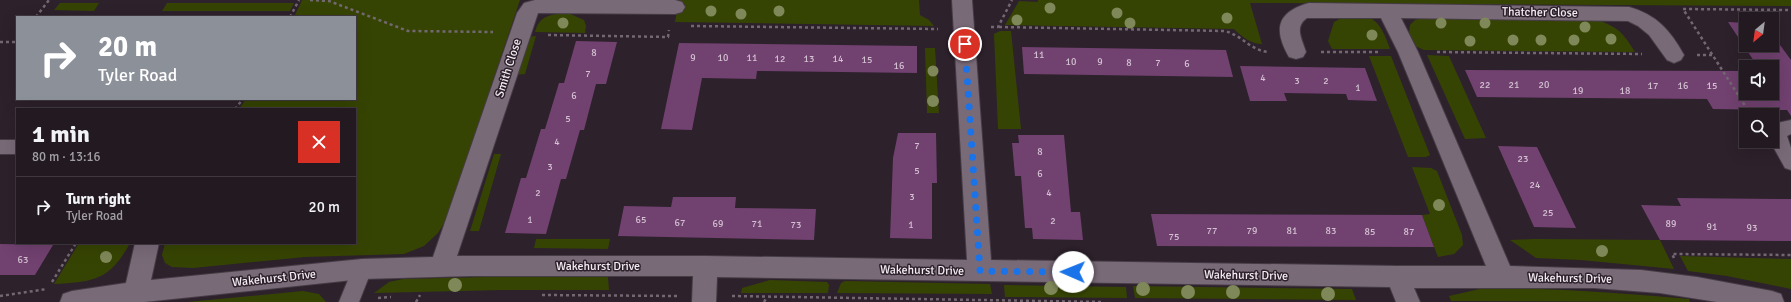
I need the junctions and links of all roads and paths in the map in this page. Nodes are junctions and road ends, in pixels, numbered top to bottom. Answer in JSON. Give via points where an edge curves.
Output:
{"nodes":[{"id":1,"x":49,"y":0,"type":"edge"},
{"id":2,"x":299,"y":0,"type":"edge"},
{"id":3,"x":962,"y":0,"type":"edge"},
{"id":4,"x":675,"y":7,"type":"dead end"},
{"id":5,"x":1791,"y":10,"type":"edge"},
{"id":6,"x":1388,"y":11,"type":"junction"},
{"id":7,"x":37,"y":16,"type":"edge"},
{"id":8,"x":291,"y":16,"type":"edge"},
{"id":9,"x":998,"y":27,"type":"dead end"},
{"id":10,"x":0,"y":42,"type":"edge"},
{"id":11,"x":16,"y":42,"type":"edge"},
{"id":12,"x":1296,"y":52,"type":"junction"},
{"id":13,"x":1408,"y":52,"type":"junction"},
{"id":14,"x":1674,"y":54,"type":"joint"},
{"id":15,"x":1747,"y":108,"type":"edge"},
{"id":16,"x":1791,"y":128,"type":"edge"},
{"id":17,"x":0,"y":147,"type":"edge"},
{"id":18,"x":16,"y":147,"type":"edge"},
{"id":19,"x":1791,"y":163,"type":"edge"},
{"id":20,"x":75,"y":244,"type":"edge"},
{"id":21,"x":147,"y":244,"type":"edge"},
{"id":22,"x":1791,"y":255,"type":"edge"},
{"id":23,"x":706,"y":266,"type":"junction"},
{"id":24,"x":441,"y":267,"type":"junction"},
{"id":25,"x":362,"y":269,"type":"junction"},
{"id":26,"x":980,"y":271,"type":"junction"},
{"id":27,"x":1398,"y":277,"type":"junction"},
{"id":28,"x":1503,"y":277,"type":"junction"},
{"id":29,"x":1687,"y":287,"type":"junction"},
{"id":30,"x":136,"y":292,"type":"junction"},
{"id":31,"x":420,"y":295,"type":"dead end"},
{"id":32,"x":0,"y":296,"type":"edge"},
{"id":33,"x":767,"y":297,"type":"dead end"},
{"id":34,"x":72,"y":302,"type":"edge"},
{"id":35,"x":349,"y":302,"type":"edge"},
{"id":36,"x":416,"y":302,"type":"edge"},
{"id":37,"x":704,"y":302,"type":"edge"},
{"id":38,"x":764,"y":302,"type":"edge"},
{"id":39,"x":1408,"y":302,"type":"edge"},
{"id":40,"x":1772,"y":302,"type":"edge"}],
"edges":[{"from":1,"to":7,"type":"path"},
{"from":2,"to":8,"type":"path"},
{"from":3,"to":26,"type":"street"},
{"from":4,"to":24,"type":"street","name":"Smith Close","via":[[531,8],[527,13]]},
{"from":5,"to":15,"type":"path","via":[[1683,9]]},
{"from":6,"to":12,"type":"street","name":"Thatcher Close","via":[[1299,12],[1290,23],[1289,30]]},
{"from":6,"to":13,"type":"street"},
{"from":6,"to":14,"type":"street","name":"Thatcher Close","via":[[1630,14],[1650,23]]},
{"from":9,"to":12,"type":"path","via":[[1225,31],[1262,52]]},
{"from":10,"to":11,"type":"path"},
{"from":12,"to":13,"type":"path"},
{"from":13,"to":14,"type":"path"},
{"from":13,"to":28,"type":"street"},
{"from":16,"to":19,"type":"lane","via":[[1778,133],[1777,139]]},
{"from":17,"to":18,"type":"lane"},
{"from":20,"to":32,"type":"path","via":[[48,289]]},
{"from":21,"to":30,"type":"street"},
{"from":22,"to":29,"type":"path","via":[[1672,254]]},
{"from":23,"to":24,"type":"street","name":"Wakehurst Drive"},
{"from":23,"to":26,"type":"street","name":"Wakehurst Drive"},
{"from":23,"to":37,"type":"street"},
{"from":24,"to":25,"type":"street","name":"Wakehurst Drive"},
{"from":25,"to":30,"type":"street","name":"Wakehurst Drive"},
{"from":25,"to":35,"type":"lane"},
{"from":26,"to":27,"type":"street","name":"Wakehurst Drive"},
{"from":27,"to":28,"type":"street","name":"Wakehurst Drive"},
{"from":27,"to":39,"type":"street"},
{"from":28,"to":29,"type":"street","name":"Wakehurst Drive","via":[[1623,279]]},
{"from":29,"to":40,"type":"street","name":"Wakehurst Drive"},
{"from":30,"to":34,"type":"street","name":"Wakehurst Drive"},
{"from":31,"to":36,"type":"path"},
{"from":33,"to":38,"type":"path"}]}
